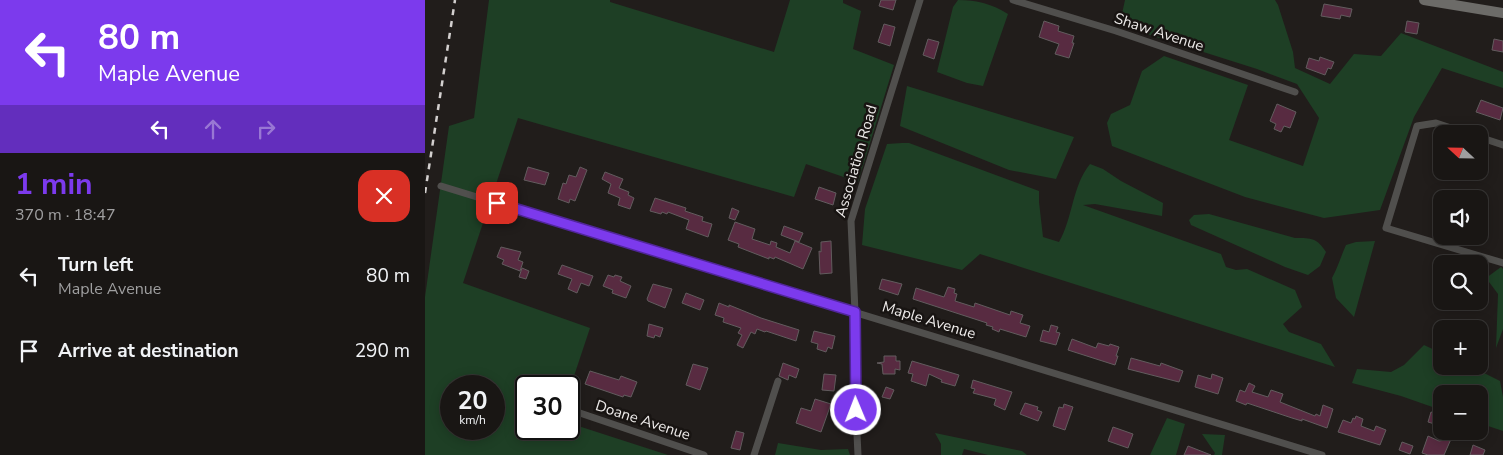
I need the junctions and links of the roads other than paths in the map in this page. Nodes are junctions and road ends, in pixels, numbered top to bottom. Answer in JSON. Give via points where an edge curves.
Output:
{"nodes":[{"id":1,"x":920,"y":0,"type":"edge"},
{"id":2,"x":1013,"y":0,"type":"edge"},
{"id":3,"x":1424,"y":0,"type":"edge"},
{"id":4,"x":1503,"y":12,"type":"edge"},
{"id":5,"x":1295,"y":92,"type":"dead end"},
{"id":6,"x":1443,"y":125,"type":"edge"},
{"id":7,"x":1488,"y":140,"type":"edge"},
{"id":8,"x":1503,"y":145,"type":"edge"},
{"id":9,"x":441,"y":186,"type":"dead end"},
{"id":10,"x":1503,"y":263,"type":"edge"},
{"id":11,"x":855,"y":312,"type":"junction"},
{"id":12,"x":778,"y":381,"type":"dead end"},
{"id":13,"x":580,"y":414,"type":"edge"},
{"id":14,"x":704,"y":455,"type":"edge"},
{"id":15,"x":754,"y":455,"type":"edge"},
{"id":16,"x":857,"y":455,"type":"edge"},
{"id":17,"x":1322,"y":455,"type":"edge"}],
"edges":[{"from":1,"to":11,"type":"street","name":"Association Road","via":[[851,221]]},
{"from":2,"to":5,"type":"street","name":"Shaw Avenue"},
{"from":3,"to":4,"type":"main road"},
{"from":6,"to":10,"type":"street","via":[[1417,126],[1386,228]]},
{"from":7,"to":8,"type":"street"},
{"from":9,"to":11,"type":"street","name":"Maple Avenue"},
{"from":11,"to":16,"type":"street","name":"Association Road"},
{"from":11,"to":17,"type":"street","name":"Maple Avenue"},
{"from":12,"to":15,"type":"street"},
{"from":13,"to":14,"type":"street","name":"Doane Avenue"}]}
